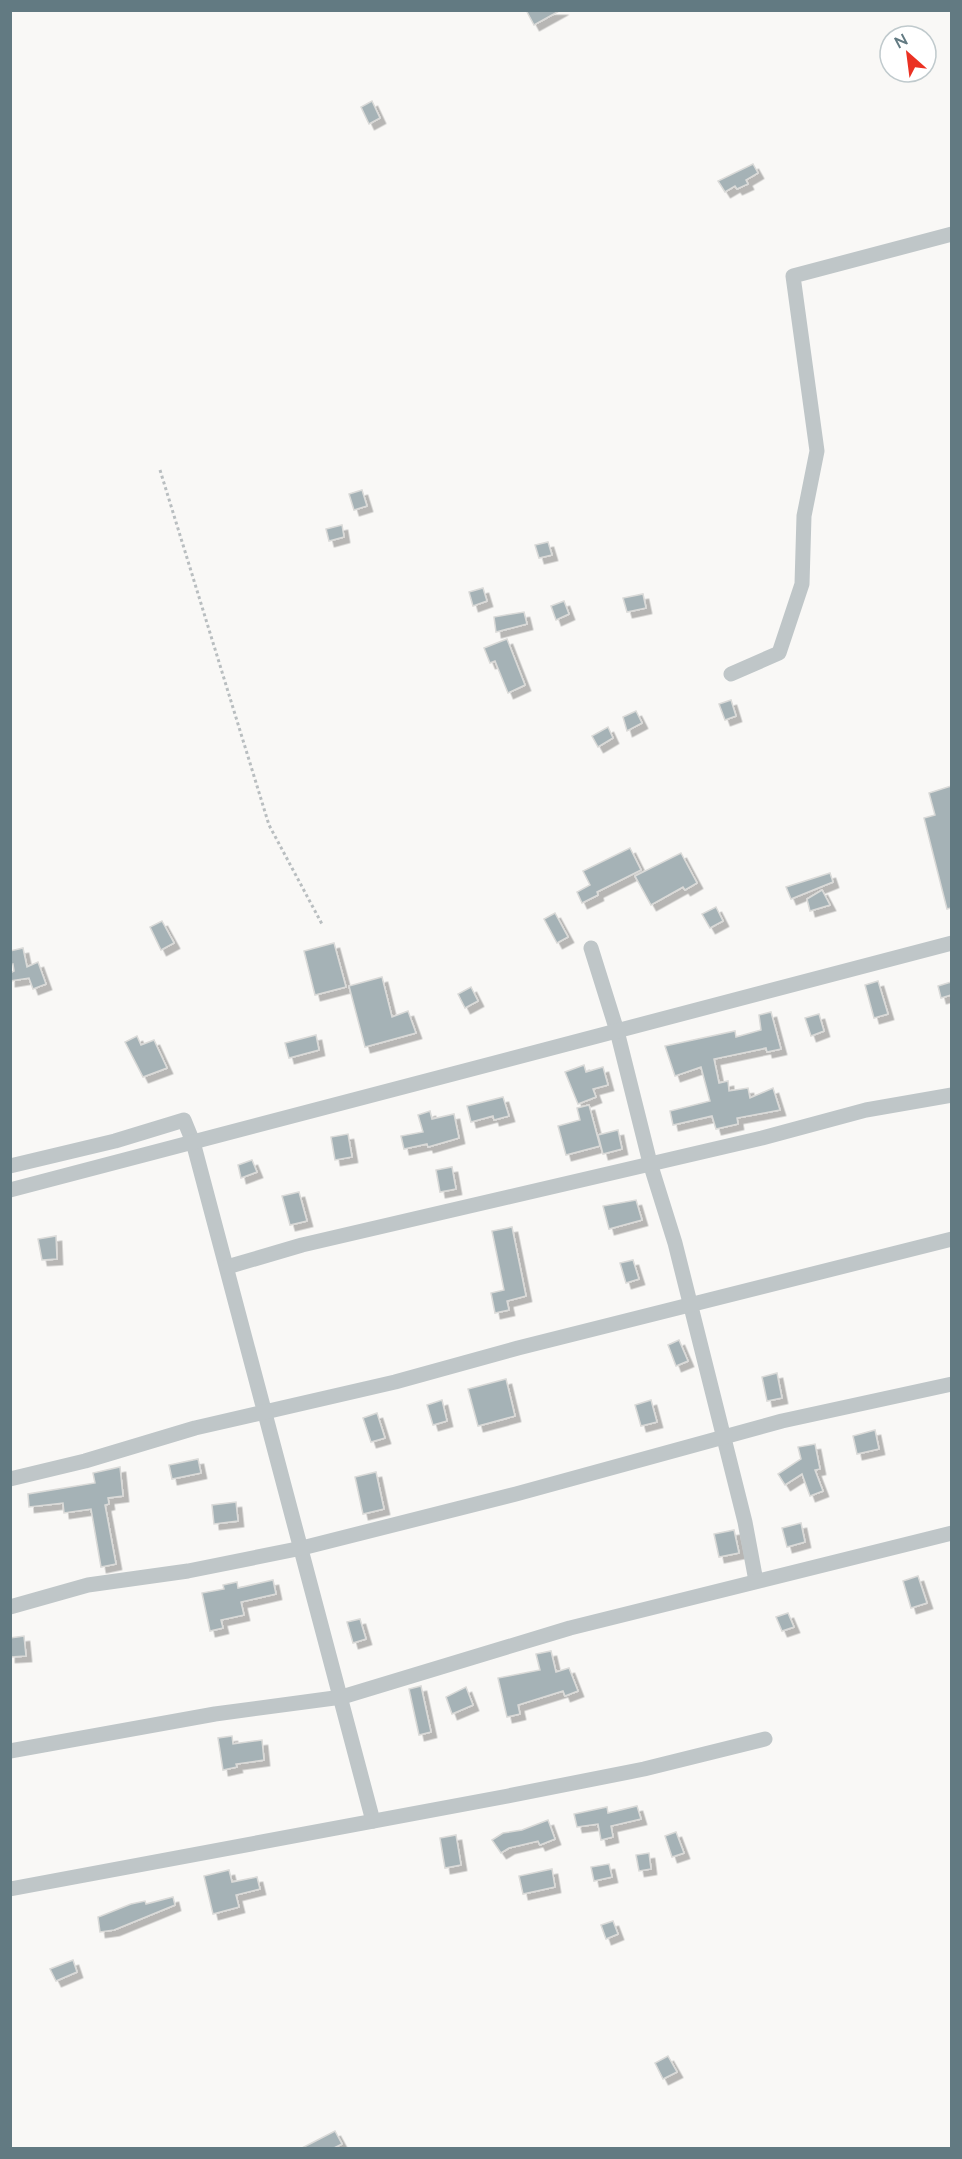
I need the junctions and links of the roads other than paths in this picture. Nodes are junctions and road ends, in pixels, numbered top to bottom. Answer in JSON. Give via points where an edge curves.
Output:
{"nodes":[{"id":1,"x":951,"y":234,"type":"edge"},
{"id":2,"x":731,"y":674,"type":"dead end"},
{"id":3,"x":951,"y":943,"type":"edge"},
{"id":4,"x":591,"y":948,"type":"dead end"},
{"id":5,"x":617,"y":1031,"type":"junction"},
{"id":6,"x":951,"y":1095,"type":"edge"},
{"id":7,"x":193,"y":1142,"type":"junction"},
{"id":8,"x":650,"y":1163,"type":"junction"},
{"id":9,"x":10,"y":1166,"type":"edge"},
{"id":10,"x":10,"y":1190,"type":"edge"},
{"id":11,"x":951,"y":1239,"type":"edge"},
{"id":12,"x":227,"y":1267,"type":"junction"},
{"id":13,"x":689,"y":1304,"type":"junction"},
{"id":14,"x":951,"y":1384,"type":"edge"},
{"id":15,"x":265,"y":1410,"type":"junction"},
{"id":16,"x":724,"y":1436,"type":"junction"},
{"id":17,"x":10,"y":1479,"type":"edge"},
{"id":18,"x":951,"y":1533,"type":"edge"},
{"id":19,"x":302,"y":1548,"type":"junction"},
{"id":20,"x":756,"y":1581,"type":"junction"},
{"id":21,"x":10,"y":1607,"type":"edge"},
{"id":22,"x":342,"y":1697,"type":"junction"},
{"id":23,"x":765,"y":1739,"type":"dead end"},
{"id":24,"x":10,"y":1751,"type":"edge"},
{"id":25,"x":373,"y":1821,"type":"junction"},
{"id":26,"x":10,"y":1889,"type":"edge"}],
"edges":[{"from":1,"to":2,"type":"street","via":[[793,276],[817,451],[804,516],[802,584],[779,653]]},
{"from":3,"to":5,"type":"street"},
{"from":4,"to":5,"type":"street"},
{"from":5,"to":7,"type":"street"},
{"from":5,"to":8,"type":"street"},
{"from":6,"to":8,"type":"street","via":[[866,1110]]},
{"from":7,"to":9,"type":"street","via":[[184,1120]]},
{"from":7,"to":10,"type":"street"},
{"from":7,"to":12,"type":"street"},
{"from":8,"to":12,"type":"street","via":[[302,1245]]},
{"from":8,"to":13,"type":"street"},
{"from":11,"to":13,"type":"street"},
{"from":12,"to":15,"type":"street"},
{"from":13,"to":15,"type":"street","via":[[395,1382]]},
{"from":13,"to":16,"type":"street"},
{"from":14,"to":16,"type":"street"},
{"from":15,"to":17,"type":"street"},
{"from":15,"to":19,"type":"street"},
{"from":16,"to":19,"type":"street"},
{"from":16,"to":20,"type":"street"},
{"from":18,"to":20,"type":"street"},
{"from":19,"to":21,"type":"street","via":[[188,1571],[88,1585]]},
{"from":19,"to":22,"type":"street"},
{"from":20,"to":22,"type":"street","via":[[570,1628]]},
{"from":22,"to":24,"type":"street","via":[[215,1714]]},
{"from":22,"to":25,"type":"street"},
{"from":23,"to":25,"type":"street","via":[[633,1771]]},
{"from":25,"to":26,"type":"street"}]}
